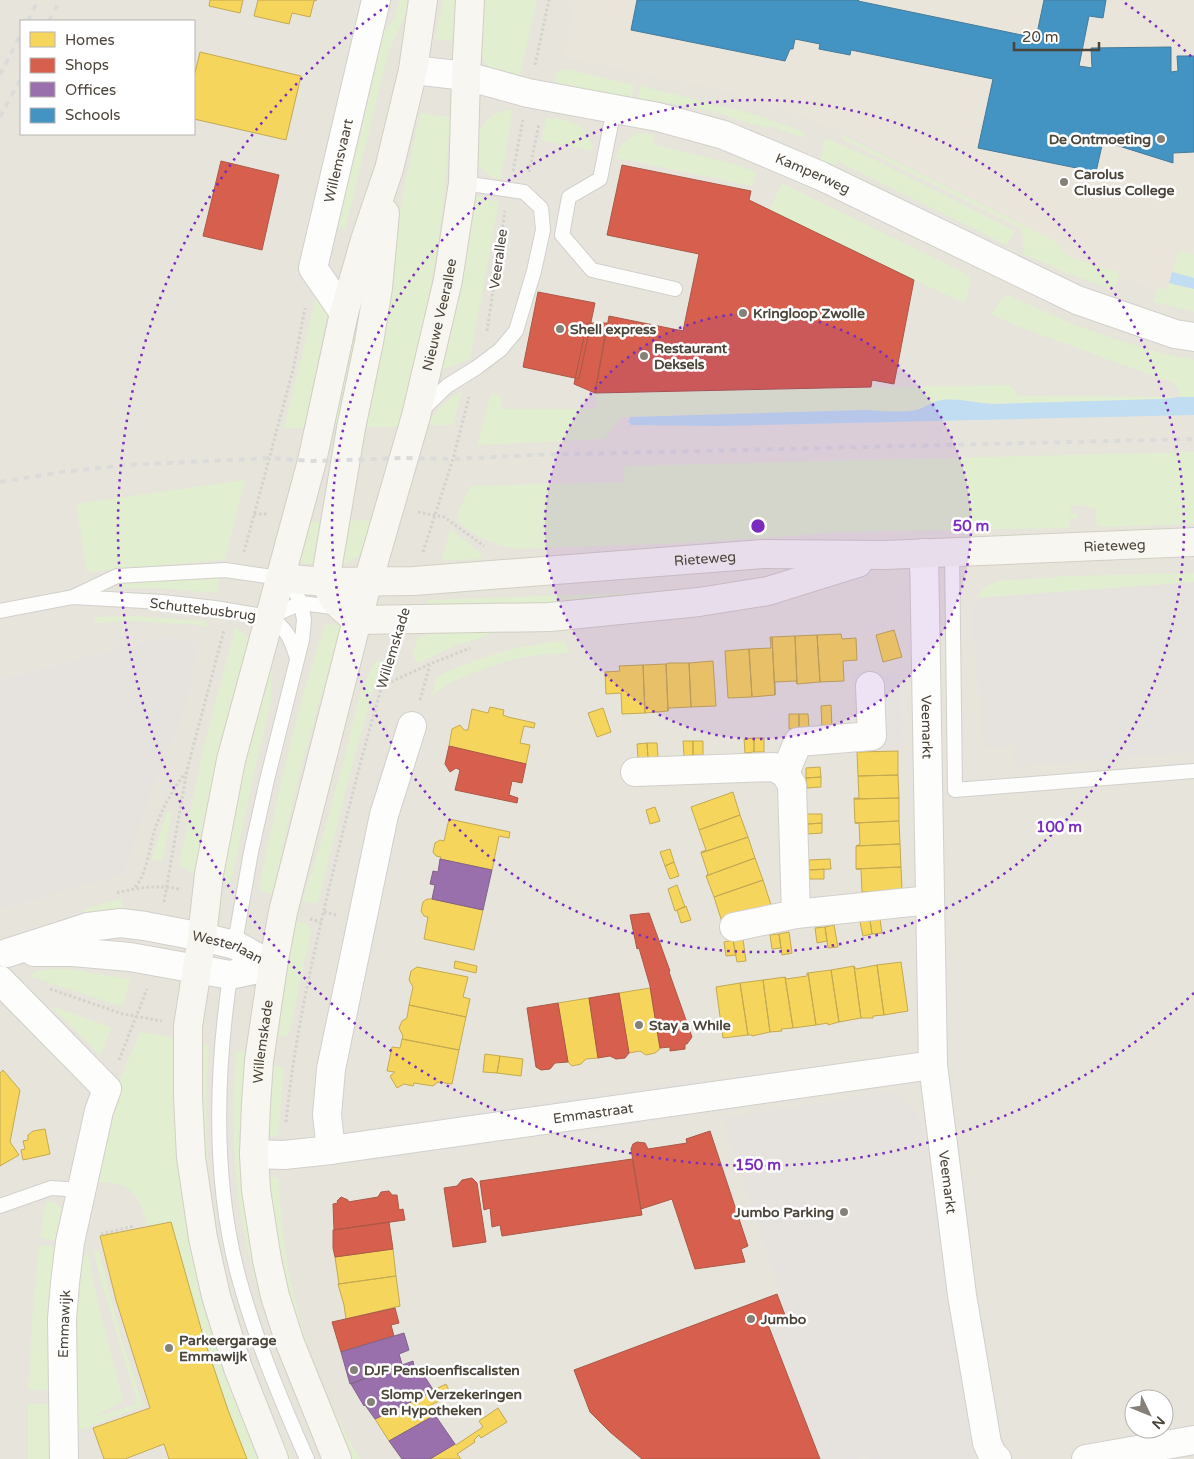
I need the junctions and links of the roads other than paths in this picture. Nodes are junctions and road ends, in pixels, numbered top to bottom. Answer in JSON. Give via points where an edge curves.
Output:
{"nodes":[{"id":1,"x":376,"y":0,"type":"edge"},
{"id":2,"x":424,"y":0,"type":"edge"},
{"id":3,"x":470,"y":0,"type":"edge"},
{"id":4,"x":413,"y":70,"type":"junction"},
{"id":5,"x":466,"y":76,"type":"junction"},
{"id":6,"x":614,"y":109,"type":"junction"},
{"id":7,"x":389,"y":169,"type":"junction"},
{"id":8,"x":464,"y":183,"type":"junction"},
{"id":9,"x":543,"y":230,"type":"junction"},
{"id":10,"x":562,"y":235,"type":"junction"},
{"id":11,"x":675,"y":289,"type":"dead end"},
{"id":12,"x":344,"y":312,"type":"junction"},
{"id":13,"x":1194,"y":337,"type":"edge"},
{"id":14,"x":416,"y":416,"type":"junction"},
{"id":15,"x":1194,"y":542,"type":"edge"},
{"id":16,"x":952,"y":552,"type":"junction"},
{"id":17,"x":924,"y":553,"type":"junction"},
{"id":18,"x":886,"y":555,"type":"junction"},
{"id":19,"x":280,"y":578,"type":"junction"},
{"id":20,"x":326,"y":582,"type":"junction"},
{"id":21,"x":368,"y":582,"type":"junction"},
{"id":22,"x":73,"y":597,"type":"junction"},
{"id":23,"x":301,"y":603,"type":"junction"},
{"id":24,"x":0,"y":611,"type":"edge"},
{"id":25,"x":269,"y":617,"type":"junction"},
{"id":26,"x":357,"y":620,"type":"junction"},
{"id":27,"x":298,"y":659,"type":"junction"},
{"id":28,"x":870,"y":686,"type":"dead end"},
{"id":29,"x":412,"y":726,"type":"road end"},
{"id":30,"x":1194,"y":771,"type":"edge"},
{"id":31,"x":635,"y":772,"type":"dead end"},
{"id":32,"x":786,"y":773,"type":"junction"},
{"id":33,"x":930,"y":900,"type":"junction"},
{"id":34,"x":796,"y":914,"type":"junction"},
{"id":35,"x":734,"y":927,"type":"dead end"},
{"id":36,"x":202,"y":937,"type":"junction"},
{"id":37,"x":235,"y":945,"type":"junction"},
{"id":38,"x":4,"y":953,"type":"edge"},
{"id":39,"x":272,"y":966,"type":"junction"},
{"id":40,"x":196,"y":968,"type":"junction"},
{"id":41,"x":230,"y":974,"type":"junction"},
{"id":42,"x":0,"y":980,"type":"edge"},
{"id":43,"x":934,"y":1064,"type":"junction"},
{"id":44,"x":332,"y":1150,"type":"junction"},
{"id":45,"x":254,"y":1154,"type":"junction"},
{"id":46,"x":82,"y":1190,"type":"junction"},
{"id":47,"x":0,"y":1206,"type":"edge"},
{"id":48,"x":1194,"y":1440,"type":"edge"},
{"id":49,"x":64,"y":1459,"type":"edge"},
{"id":50,"x":274,"y":1459,"type":"edge"},
{"id":51,"x":307,"y":1459,"type":"edge"},
{"id":52,"x":337,"y":1459,"type":"edge"},
{"id":53,"x":998,"y":1459,"type":"edge"},
{"id":54,"x":1086,"y":1459,"type":"edge"}],
"edges":[{"from":1,"to":12,"type":"street","name":"Willemsvaart","via":[[313,268]]},
{"from":2,"to":4,"type":"main road"},
{"from":3,"to":5,"type":"main road","name":"Nieuwe Veerallee"},
{"from":4,"to":5,"type":"street","name":"Kamperweg"},
{"from":4,"to":7,"type":"main road"},
{"from":5,"to":6,"type":"street","name":"Kamperweg","via":[[537,95]]},
{"from":5,"to":8,"type":"main road","name":"Nieuwe Veerallee"},
{"from":6,"to":10,"type":"lane","via":[[600,179],[569,197]]},
{"from":6,"to":13,"type":"street","name":"Kamperweg","via":[[724,135],[821,176],[1077,300],[1175,334]]},
{"from":7,"to":12,"type":"main road"},
{"from":7,"to":20,"type":"main road","via":[[378,288]]},
{"from":8,"to":9,"type":"lane","via":[[524,192],[541,208]]},
{"from":8,"to":14,"type":"main road","name":"Nieuwe Veerallee","via":[[448,280]]},
{"from":9,"to":10,"type":"lane"},
{"from":9,"to":14,"type":"lane","via":[[516,331],[500,350],[447,386]]},
{"from":10,"to":11,"type":"lane","via":[[592,270]]},
{"from":12,"to":19,"type":"main road","via":[[312,461]]},
{"from":14,"to":21,"type":"main road","name":"Nieuwe Veerallee"},
{"from":15,"to":16,"type":"main road","name":"Rieteweg"},
{"from":16,"to":17,"type":"main road","name":"Rieteweg"},
{"from":16,"to":30,"type":"lane","via":[[955,790]]},
{"from":17,"to":18,"type":"main road","name":"Rieteweg"},
{"from":17,"to":33,"type":"street","name":"Veemarkt"},
{"from":18,"to":21,"type":"main road","name":"Rieteweg","via":[[763,554]]},
{"from":18,"to":26,"type":"main road","name":"Rieteweg","via":[[768,591],[699,602],[550,617]]},
{"from":19,"to":20,"type":"main road","name":"Rieteweg"},
{"from":19,"to":22,"type":"lane","name":"Schuttebusbrug","via":[[225,570],[117,576]]},
{"from":19,"to":23,"type":"lane","via":[[294,590]]},
{"from":19,"to":25,"type":"main road"},
{"from":20,"to":21,"type":"main road","name":"Rieteweg"},
{"from":20,"to":26,"type":"main road","via":[[331,596]]},
{"from":21,"to":26,"type":"main road","name":"Nieuwe Veerallee"},
{"from":22,"to":24,"type":"lane","name":"Schuttebusbrug"},
{"from":22,"to":25,"type":"lane","name":"Schuttebusbrug","via":[[162,602]]},
{"from":23,"to":25,"type":"lane","name":"Schuttebusbrug"},
{"from":23,"to":26,"type":"lane","via":[[332,607]]},
{"from":23,"to":27,"type":"lane","via":[[304,620]]},
{"from":25,"to":27,"type":"lane","via":[[281,624]]},
{"from":25,"to":36,"type":"main road","via":[[231,760],[209,874]]},
{"from":26,"to":39,"type":"main road","name":"Willemskade"},
{"from":27,"to":37,"type":"lane","via":[[251,852]]},
{"from":28,"to":32,"type":"street","via":[[872,736],[798,742]]},
{"from":29,"to":44,"type":"street","via":[[384,815],[331,1069],[327,1115]]},
{"from":31,"to":32,"type":"street","via":[[773,767]]},
{"from":32,"to":34,"type":"street","via":[[792,785]]},
{"from":33,"to":34,"type":"street"},
{"from":33,"to":43,"type":"street","name":"Veemarkt"},
{"from":34,"to":35,"type":"street"},
{"from":36,"to":37,"type":"street","name":"Westerlaan"},
{"from":36,"to":38,"type":"street","name":"Westerlaan","via":[[121,923],[88,927]]},
{"from":36,"to":40,"type":"main road"},
{"from":37,"to":39,"type":"street","name":"Westerlaan"},
{"from":37,"to":41,"type":"lane"},
{"from":38,"to":40,"type":"street","name":"Westerlaan","via":[[74,952]]},
{"from":39,"to":41,"type":"street","name":"Westerlaan"},
{"from":39,"to":45,"type":"main road","name":"Willemskade","via":[[260,1056]]},
{"from":40,"to":41,"type":"street","name":"Westerlaan"},
{"from":40,"to":50,"type":"main road","via":[[188,1026],[188,1097],[191,1157],[203,1238],[216,1296],[238,1368]]},
{"from":41,"to":51,"type":"lane","via":[[218,1118],[228,1220],[237,1270],[250,1314],[265,1359]]},
{"from":42,"to":46,"type":"street","name":"Emmawijk","via":[[107,1089]]},
{"from":43,"to":44,"type":"street","name":"Emmastraat"},
{"from":43,"to":53,"type":"street","name":"Veemarkt","via":[[962,1295],[987,1443]]},
{"from":44,"to":45,"type":"street","name":"Emmastraat"},
{"from":45,"to":52,"type":"main road","name":"Willemskade","via":[[256,1190],[275,1296],[290,1343]]},
{"from":46,"to":47,"type":"lane","via":[[51,1188]]},
{"from":46,"to":49,"type":"street","name":"Emmawijk","via":[[70,1242],[62,1320]]},
{"from":48,"to":54,"type":"street"}]}
